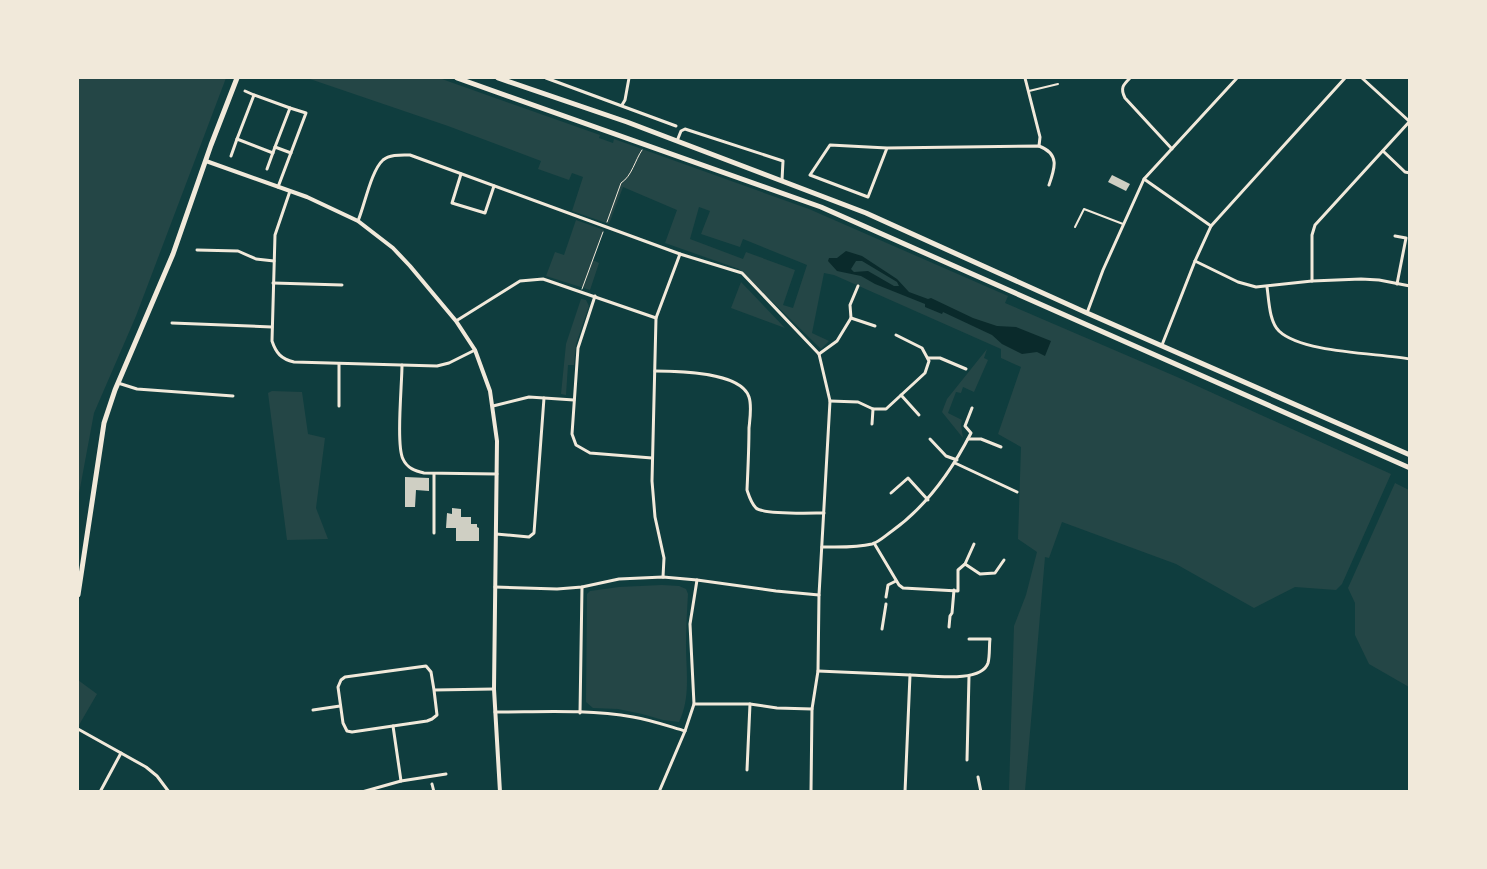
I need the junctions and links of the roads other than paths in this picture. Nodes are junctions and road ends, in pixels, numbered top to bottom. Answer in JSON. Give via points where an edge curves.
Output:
{"nodes":[{"id":1,"x":237,"y":78,"type":"edge"},
{"id":2,"x":457,"y":78,"type":"edge"},
{"id":3,"x":463,"y":78,"type":"edge"},
{"id":4,"x":498,"y":78,"type":"edge"},
{"id":5,"x":546,"y":78,"type":"edge"},
{"id":6,"x":629,"y":78,"type":"edge"},
{"id":7,"x":1025,"y":78,"type":"edge"},
{"id":8,"x":1130,"y":78,"type":"edge"},
{"id":9,"x":1237,"y":78,"type":"edge"},
{"id":10,"x":1345,"y":78,"type":"edge"},
{"id":11,"x":1362,"y":78,"type":"edge"},
{"id":12,"x":473,"y":83,"type":"junction"},
{"id":13,"x":1058,"y":84,"type":"dead end"},
{"id":14,"x":245,"y":91,"type":"dead end"},
{"id":15,"x":1029,"y":91,"type":"junction"},
{"id":16,"x":254,"y":94,"type":"junction"},
{"id":17,"x":622,"y":104,"type":"junction"},
{"id":18,"x":290,"y":108,"type":"junction"},
{"id":19,"x":1409,"y":121,"type":"edge"},
{"id":20,"x":676,"y":126,"type":"dead end"},
{"id":21,"x":237,"y":139,"type":"junction"},
{"id":22,"x":676,"y":141,"type":"junction"},
{"id":23,"x":1040,"y":146,"type":"junction"},
{"id":24,"x":275,"y":147,"type":"junction"},
{"id":25,"x":888,"y":148,"type":"junction"},
{"id":26,"x":1172,"y":149,"type":"junction"},
{"id":27,"x":1383,"y":151,"type":"junction"},
{"id":28,"x":273,"y":153,"type":"junction"},
{"id":29,"x":291,"y":153,"type":"junction"},
{"id":30,"x":231,"y":156,"type":"dead end"},
{"id":31,"x":206,"y":161,"type":"junction"},
{"id":32,"x":267,"y":169,"type":"dead end"},
{"id":33,"x":1410,"y":173,"type":"edge"},
{"id":34,"x":461,"y":174,"type":"junction"},
{"id":35,"x":1144,"y":179,"type":"junction"},
{"id":36,"x":782,"y":180,"type":"junction"},
{"id":37,"x":1049,"y":185,"type":"dead end"},
{"id":38,"x":494,"y":186,"type":"junction"},
{"id":39,"x":278,"y":188,"type":"junction"},
{"id":40,"x":290,"y":191,"type":"junction"},
{"id":41,"x":358,"y":221,"type":"junction"},
{"id":42,"x":1123,"y":224,"type":"junction"},
{"id":43,"x":1211,"y":226,"type":"junction"},
{"id":44,"x":1075,"y":227,"type":"dead end"},
{"id":45,"x":1395,"y":236,"type":"dead end"},
{"id":46,"x":198,"y":250,"type":"dead end"},
{"id":47,"x":680,"y":254,"type":"junction"},
{"id":48,"x":274,"y":261,"type":"junction"},
{"id":49,"x":1195,"y":261,"type":"junction"},
{"id":50,"x":1312,"y":281,"type":"junction"},
{"id":51,"x":273,"y":283,"type":"junction"},
{"id":52,"x":342,"y":284,"type":"dead end"},
{"id":53,"x":1397,"y":284,"type":"junction"},
{"id":54,"x":858,"y":286,"type":"dead end"},
{"id":55,"x":1410,"y":286,"type":"edge"},
{"id":56,"x":1267,"y":287,"type":"junction"},
{"id":57,"x":595,"y":296,"type":"junction"},
{"id":58,"x":1087,"y":313,"type":"junction"},
{"id":59,"x":656,"y":318,"type":"junction"},
{"id":60,"x":851,"y":318,"type":"junction"},
{"id":61,"x":456,"y":321,"type":"junction"},
{"id":62,"x":172,"y":323,"type":"dead end"},
{"id":63,"x":875,"y":326,"type":"dead end"},
{"id":64,"x":272,"y":327,"type":"junction"},
{"id":65,"x":896,"y":335,"type":"dead end"},
{"id":66,"x":1162,"y":346,"type":"junction"},
{"id":67,"x":475,"y":350,"type":"junction"},
{"id":68,"x":819,"y":354,"type":"junction"},
{"id":69,"x":928,"y":358,"type":"junction"},
{"id":70,"x":1410,"y":359,"type":"edge"},
{"id":71,"x":339,"y":364,"type":"junction"},
{"id":72,"x":402,"y":365,"type":"junction"},
{"id":73,"x":966,"y":369,"type":"dead end"},
{"id":74,"x":655,"y":371,"type":"junction"},
{"id":75,"x":118,"y":382,"type":"junction"},
{"id":76,"x":901,"y":395,"type":"junction"},
{"id":77,"x":233,"y":396,"type":"dead end"},
{"id":78,"x":544,"y":398,"type":"junction"},
{"id":79,"x":574,"y":400,"type":"junction"},
{"id":80,"x":830,"y":401,"type":"junction"},
{"id":81,"x":339,"y":406,"type":"dead end"},
{"id":82,"x":493,"y":406,"type":"junction"},
{"id":83,"x":972,"y":408,"type":"dead end"},
{"id":84,"x":873,"y":409,"type":"junction"},
{"id":85,"x":919,"y":415,"type":"dead end"},
{"id":86,"x":872,"y":424,"type":"dead end"},
{"id":87,"x":930,"y":439,"type":"dead end"},
{"id":88,"x":968,"y":439,"type":"junction"},
{"id":89,"x":1001,"y":447,"type":"dead end"},
{"id":90,"x":1410,"y":455,"type":"edge"},
{"id":91,"x":652,"y":458,"type":"junction"},
{"id":92,"x":956,"y":462,"type":"junction"},
{"id":93,"x":1410,"y":468,"type":"edge"},
{"id":94,"x":434,"y":474,"type":"junction"},
{"id":95,"x":497,"y":474,"type":"junction"},
{"id":96,"x":1017,"y":492,"type":"dead end"},
{"id":97,"x":891,"y":493,"type":"dead end"},
{"id":98,"x":928,"y":500,"type":"junction"},
{"id":99,"x":824,"y":514,"type":"junction"},
{"id":100,"x":434,"y":533,"type":"dead end"},
{"id":101,"x":496,"y":534,"type":"junction"},
{"id":102,"x":874,"y":543,"type":"junction"},
{"id":103,"x":974,"y":544,"type":"dead end"},
{"id":104,"x":822,"y":547,"type":"junction"},
{"id":105,"x":1004,"y":560,"type":"dead end"},
{"id":106,"x":965,"y":564,"type":"junction"},
{"id":107,"x":663,"y":578,"type":"junction"},
{"id":108,"x":697,"y":580,"type":"junction"},
{"id":109,"x":896,"y":581,"type":"junction"},
{"id":110,"x":495,"y":587,"type":"junction"},
{"id":111,"x":582,"y":587,"type":"junction"},
{"id":112,"x":954,"y":590,"type":"junction"},
{"id":113,"x":78,"y":595,"type":"edge"},
{"id":114,"x":819,"y":595,"type":"junction"},
{"id":115,"x":886,"y":597,"type":"dead end"},
{"id":116,"x":886,"y":604,"type":"dead end"},
{"id":117,"x":949,"y":627,"type":"dead end"},
{"id":118,"x":882,"y":629,"type":"dead end"},
{"id":119,"x":969,"y":639,"type":"dead end"},
{"id":120,"x":818,"y":671,"type":"junction"},
{"id":121,"x":910,"y":675,"type":"junction"},
{"id":122,"x":970,"y":676,"type":"junction"},
{"id":123,"x":494,"y":689,"type":"junction"},
{"id":124,"x":434,"y":690,"type":"junction"},
{"id":125,"x":694,"y":704,"type":"junction"},
{"id":126,"x":750,"y":704,"type":"junction"},
{"id":127,"x":340,"y":706,"type":"junction"},
{"id":128,"x":812,"y":709,"type":"junction"},
{"id":129,"x":313,"y":710,"type":"dead end"},
{"id":130,"x":495,"y":712,"type":"junction"},
{"id":131,"x":580,"y":712,"type":"junction"},
{"id":132,"x":393,"y":726,"type":"junction"},
{"id":133,"x":78,"y":729,"type":"edge"},
{"id":134,"x":685,"y":732,"type":"junction"},
{"id":135,"x":121,"y":753,"type":"junction"},
{"id":136,"x":967,"y":760,"type":"dead end"},
{"id":137,"x":747,"y":770,"type":"dead end"},
{"id":138,"x":446,"y":774,"type":"dead end"},
{"id":139,"x":978,"y":777,"type":"dead end"},
{"id":140,"x":401,"y":781,"type":"junction"},
{"id":141,"x":432,"y":784,"type":"dead end"},
{"id":142,"x":100,"y":792,"type":"edge"},
{"id":143,"x":169,"y":792,"type":"edge"},
{"id":144,"x":362,"y":792,"type":"edge"},
{"id":145,"x":434,"y":792,"type":"edge"},
{"id":146,"x":500,"y":792,"type":"edge"},
{"id":147,"x":659,"y":792,"type":"edge"},
{"id":148,"x":811,"y":792,"type":"edge"},
{"id":149,"x":904,"y":792,"type":"edge"},
{"id":150,"x":982,"y":792,"type":"edge"}],
"edges":[{"from":1,"to":31,"type":"main road"},
{"from":2,"to":12,"type":"main road"},
{"from":3,"to":12,"type":"main road"},
{"from":4,"to":22,"type":"main road"},
{"from":5,"to":17,"type":"street"},
{"from":6,"to":17,"type":"street"},
{"from":7,"to":15,"type":"street"},
{"from":8,"to":26,"type":"street","via":[[1122,85],[1125,98]]},
{"from":9,"to":26,"type":"street"},
{"from":10,"to":43,"type":"street"},
{"from":11,"to":19,"type":"street"},
{"from":12,"to":93,"type":"main road","via":[[821,207]]},
{"from":13,"to":15,"type":"lane"},
{"from":14,"to":16,"type":"street"},
{"from":15,"to":23,"type":"street"},
{"from":16,"to":18,"type":"street"},
{"from":16,"to":21,"type":"street"},
{"from":17,"to":20,"type":"street"},
{"from":18,"to":24,"type":"street"},
{"from":18,"to":29,"type":"street","via":[[306,113]]},
{"from":19,"to":27,"type":"street"},
{"from":21,"to":28,"type":"street"},
{"from":21,"to":30,"type":"street"},
{"from":22,"to":36,"type":"main road"},
{"from":22,"to":36,"type":"street","via":[[685,129],[783,161]]},
{"from":23,"to":25,"type":"street"},
{"from":23,"to":37,"type":"street","via":[[1054,156]]},
{"from":24,"to":28,"type":"street"},
{"from":24,"to":29,"type":"street"},
{"from":25,"to":25,"type":"street","via":[[830,145],[810,175],[868,197]]},
{"from":26,"to":35,"type":"street"},
{"from":27,"to":33,"type":"street"},
{"from":27,"to":50,"type":"street","via":[[1315,225]]},
{"from":28,"to":32,"type":"street"},
{"from":29,"to":39,"type":"street"},
{"from":31,"to":39,"type":"street"},
{"from":31,"to":75,"type":"main road","via":[[173,254]]},
{"from":34,"to":38,"type":"street"},
{"from":34,"to":38,"type":"street","via":[[452,203],[485,213]]},
{"from":34,"to":41,"type":"street","via":[[410,155],[389,157],[383,160],[375,174]]},
{"from":35,"to":42,"type":"street"},
{"from":35,"to":43,"type":"street"},
{"from":36,"to":58,"type":"main road","via":[[866,213]]},
{"from":38,"to":47,"type":"street"},
{"from":39,"to":40,"type":"street"},
{"from":40,"to":41,"type":"street"},
{"from":40,"to":48,"type":"street","via":[[277,226]]},
{"from":41,"to":61,"type":"street","via":[[393,248]]},
{"from":42,"to":44,"type":"lane","via":[[1084,209]]},
{"from":42,"to":58,"type":"street"},
{"from":43,"to":49,"type":"street"},
{"from":45,"to":53,"type":"street","via":[[1406,238]]},
{"from":46,"to":48,"type":"street","via":[[238,250],[256,259]]},
{"from":47,"to":59,"type":"street"},
{"from":47,"to":68,"type":"street","via":[[742,274]]},
{"from":48,"to":51,"type":"street"},
{"from":49,"to":56,"type":"street","via":[[1246,286]]},
{"from":49,"to":66,"type":"street"},
{"from":50,"to":53,"type":"street","via":[[1380,280]]},
{"from":50,"to":56,"type":"street"},
{"from":51,"to":52,"type":"street"},
{"from":51,"to":64,"type":"street"},
{"from":53,"to":55,"type":"street"},
{"from":54,"to":60,"type":"street","via":[[850,305]]},
{"from":56,"to":70,"type":"street","via":[[1278,330],[1291,339],[1312,346]]},
{"from":57,"to":59,"type":"street"},
{"from":57,"to":61,"type":"street","via":[[543,280],[520,281]]},
{"from":57,"to":79,"type":"street","via":[[578,348]]},
{"from":58,"to":66,"type":"main road"},
{"from":59,"to":74,"type":"street"},
{"from":60,"to":63,"type":"street"},
{"from":60,"to":68,"type":"street","via":[[837,341]]},
{"from":61,"to":67,"type":"street"},
{"from":62,"to":64,"type":"street"},
{"from":64,"to":71,"type":"street","via":[[274,347],[287,360]]},
{"from":65,"to":69,"type":"street","via":[[922,348]]},
{"from":66,"to":90,"type":"main road"},
{"from":67,"to":72,"type":"street","via":[[437,366]]},
{"from":67,"to":82,"type":"street"},
{"from":68,"to":80,"type":"street"},
{"from":69,"to":73,"type":"street","via":[[940,358]]},
{"from":69,"to":76,"type":"street","via":[[925,373]]},
{"from":71,"to":72,"type":"street"},
{"from":71,"to":81,"type":"street"},
{"from":72,"to":94,"type":"street","via":[[402,459],[414,471]]},
{"from":74,"to":91,"type":"street"},
{"from":74,"to":99,"type":"street","via":[[721,377],[741,386],[749,395],[747,490],[752,502],[758,509],[770,512]]},
{"from":75,"to":77,"type":"street","via":[[137,389]]},
{"from":75,"to":113,"type":"main road","via":[[104,423]]},
{"from":76,"to":84,"type":"street","via":[[886,408]]},
{"from":76,"to":85,"type":"street"},
{"from":78,"to":79,"type":"street"},
{"from":78,"to":82,"type":"street","via":[[524,398]]},
{"from":78,"to":101,"type":"street","via":[[534,533],[529,537]]},
{"from":79,"to":91,"type":"street","via":[[572,434],[581,449]]},
{"from":80,"to":84,"type":"street","via":[[858,402]]},
{"from":80,"to":99,"type":"street"},
{"from":82,"to":95,"type":"street"},
{"from":83,"to":88,"type":"street","via":[[965,426],[971,434]]},
{"from":84,"to":86,"type":"street"},
{"from":87,"to":92,"type":"street"},
{"from":88,"to":89,"type":"street","via":[[981,439]]},
{"from":88,"to":92,"type":"street"},
{"from":91,"to":107,"type":"street","via":[[653,500],[664,558]]},
{"from":92,"to":96,"type":"street"},
{"from":92,"to":98,"type":"street"},
{"from":94,"to":95,"type":"street"},
{"from":94,"to":100,"type":"street"},
{"from":95,"to":101,"type":"street"},
{"from":97,"to":98,"type":"street","via":[[908,478]]},
{"from":98,"to":102,"type":"street","via":[[901,525]]},
{"from":99,"to":104,"type":"street"},
{"from":101,"to":110,"type":"street"},
{"from":102,"to":104,"type":"street"},
{"from":102,"to":109,"type":"street"},
{"from":103,"to":106,"type":"street"},
{"from":104,"to":114,"type":"street"},
{"from":105,"to":106,"type":"street","via":[[995,573],[980,574]]},
{"from":106,"to":112,"type":"street","via":[[958,570],[958,591]]},
{"from":107,"to":108,"type":"street"},
{"from":107,"to":111,"type":"street","via":[[619,579]]},
{"from":108,"to":114,"type":"street"},
{"from":108,"to":125,"type":"street","via":[[690,624]]},
{"from":109,"to":112,"type":"street","via":[[903,588]]},
{"from":109,"to":115,"type":"street","via":[[888,586]]},
{"from":110,"to":111,"type":"street"},
{"from":110,"to":123,"type":"street"},
{"from":111,"to":131,"type":"street"},
{"from":112,"to":117,"type":"street"},
{"from":114,"to":120,"type":"street"},
{"from":116,"to":118,"type":"street"},
{"from":119,"to":122,"type":"street","via":[[990,639],[988,663],[982,672]]},
{"from":120,"to":121,"type":"street"},
{"from":120,"to":128,"type":"street"},
{"from":121,"to":122,"type":"street"},
{"from":121,"to":149,"type":"street"},
{"from":122,"to":136,"type":"street"},
{"from":123,"to":124,"type":"street"},
{"from":123,"to":130,"type":"street"},
{"from":124,"to":127,"type":"street","via":[[431,672],[426,666],[346,677],[338,687]]},
{"from":124,"to":132,"type":"street","via":[[435,717]]},
{"from":125,"to":126,"type":"street"},
{"from":125,"to":134,"type":"street"},
{"from":126,"to":128,"type":"street"},
{"from":126,"to":137,"type":"street"},
{"from":127,"to":129,"type":"street"},
{"from":127,"to":132,"type":"street","via":[[347,730],[356,732]]},
{"from":128,"to":148,"type":"street"},
{"from":130,"to":131,"type":"street"},
{"from":130,"to":146,"type":"street"},
{"from":131,"to":134,"type":"street","via":[[632,717]]},
{"from":132,"to":140,"type":"street"},
{"from":133,"to":135,"type":"street"},
{"from":134,"to":147,"type":"street"},
{"from":135,"to":142,"type":"street"},
{"from":135,"to":143,"type":"street","via":[[157,776]]},
{"from":138,"to":140,"type":"street"},
{"from":139,"to":150,"type":"street"},
{"from":140,"to":144,"type":"street"},
{"from":141,"to":145,"type":"street"}]}
